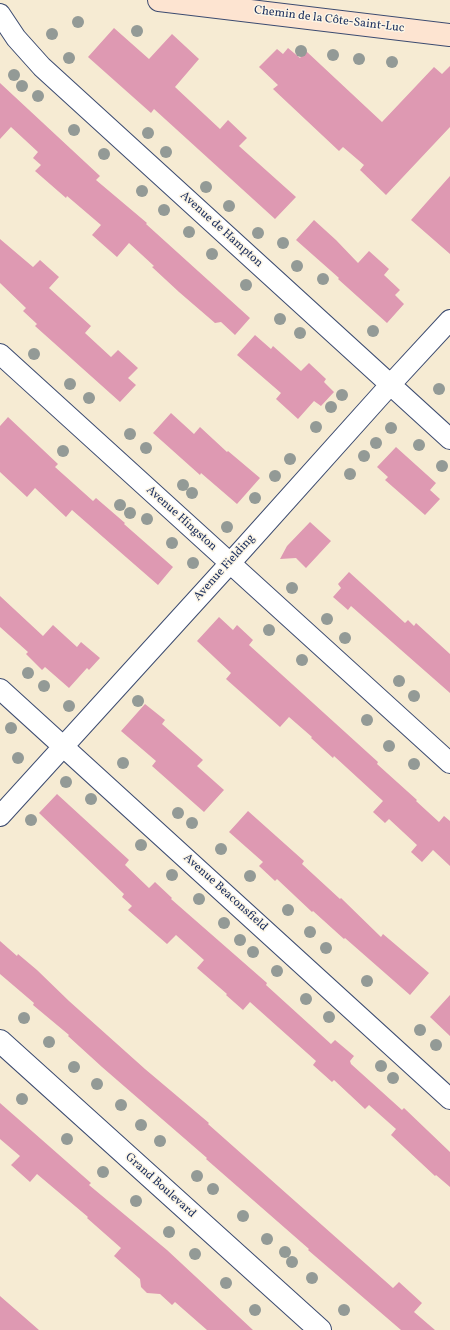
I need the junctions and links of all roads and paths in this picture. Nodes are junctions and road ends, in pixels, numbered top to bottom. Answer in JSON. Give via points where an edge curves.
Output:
{"nodes":[{"id":1,"x":160,"y":0,"type":"edge"},
{"id":2,"x":0,"y":14,"type":"edge"},
{"id":3,"x":450,"y":35,"type":"edge"},
{"id":4,"x":450,"y":320,"type":"edge"},
{"id":5,"x":0,"y":354,"type":"edge"},
{"id":6,"x":390,"y":385,"type":"junction"},
{"id":7,"x":450,"y":439,"type":"edge"},
{"id":8,"x":230,"y":563,"type":"junction"},
{"id":9,"x":0,"y":688,"type":"edge"},
{"id":10,"x":63,"y":746,"type":"junction"},
{"id":11,"x":450,"y":763,"type":"edge"},
{"id":12,"x":0,"y":816,"type":"edge"},
{"id":13,"x":0,"y":1041,"type":"edge"},
{"id":14,"x":450,"y":1099,"type":"edge"},
{"id":15,"x":320,"y":1330,"type":"edge"}],
"edges":[{"from":1,"to":3,"type":"main road","name":"Chemin de la Côte-Saint-Luc"},
{"from":2,"to":6,"type":"street","name":"Avenue de Hampton","via":[[16,38],[42,68]]},
{"from":4,"to":6,"type":"street","name":"Avenue Fielding"},
{"from":5,"to":8,"type":"street","name":"Avenue Hingston"},
{"from":6,"to":7,"type":"street","name":"Avenue de Hampton"},
{"from":6,"to":8,"type":"street","name":"Avenue Fielding"},
{"from":8,"to":10,"type":"street","name":"Avenue Fielding"},
{"from":8,"to":11,"type":"street","name":"Avenue Hingston"},
{"from":9,"to":10,"type":"street","name":"Avenue Beaconsfield"},
{"from":10,"to":12,"type":"street","name":"Avenue Fielding"},
{"from":10,"to":14,"type":"street","name":"Avenue Beaconsfield"},
{"from":13,"to":15,"type":"street","name":"Grand Boulevard"}]}
